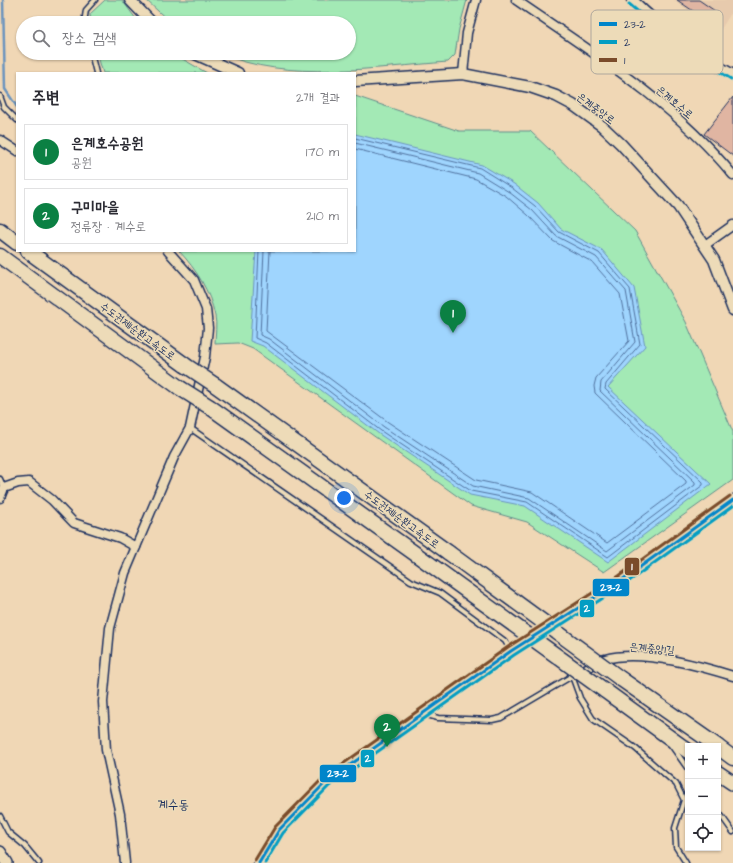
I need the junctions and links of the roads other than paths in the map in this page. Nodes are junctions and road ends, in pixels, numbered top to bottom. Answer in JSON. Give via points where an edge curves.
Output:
{"nodes":[{"id":1,"x":95,"y":0,"type":"edge"},
{"id":2,"x":130,"y":0,"type":"edge"},
{"id":3,"x":476,"y":0,"type":"edge"},
{"id":4,"x":516,"y":0,"type":"edge"},
{"id":5,"x":632,"y":0,"type":"edge"},
{"id":6,"x":644,"y":10,"type":"edge"},
{"id":7,"x":85,"y":16,"type":"edge"},
{"id":8,"x":145,"y":16,"type":"edge"},
{"id":9,"x":591,"y":53,"type":"edge"},
{"id":10,"x":93,"y":60,"type":"edge"},
{"id":11,"x":206,"y":60,"type":"edge"},
{"id":12,"x":723,"y":69,"type":"edge"},
{"id":13,"x":96,"y":72,"type":"edge"},
{"id":14,"x":235,"y":72,"type":"edge"},
{"id":15,"x":463,"y":74,"type":"junction"},
{"id":16,"x":621,"y":74,"type":"edge"},
{"id":17,"x":733,"y":75,"type":"edge"},
{"id":18,"x":356,"y":81,"type":"edge"},
{"id":19,"x":0,"y":96,"type":"edge"},
{"id":20,"x":16,"y":119,"type":"edge"},
{"id":21,"x":0,"y":140,"type":"edge"},
{"id":22,"x":16,"y":150,"type":"edge"},
{"id":23,"x":733,"y":175,"type":"edge"},
{"id":24,"x":733,"y":225,"type":"edge"},
{"id":25,"x":2,"y":232,"type":"edge"},
{"id":26,"x":16,"y":242,"type":"edge"},
{"id":27,"x":705,"y":245,"type":"junction"},
{"id":28,"x":29,"y":252,"type":"edge"},
{"id":29,"x":169,"y":252,"type":"edge"},
{"id":30,"x":2,"y":258,"type":"edge"},
{"id":31,"x":733,"y":310,"type":"edge"},
{"id":32,"x":190,"y":428,"type":"junction"},
{"id":33,"x":0,"y":479,"type":"edge"},
{"id":34,"x":4,"y":488,"type":"junction"},
{"id":35,"x":0,"y":498,"type":"edge"},
{"id":36,"x":733,"y":500,"type":"edge"},
{"id":37,"x":136,"y":547,"type":"junction"},
{"id":38,"x":511,"y":651,"type":"junction"},
{"id":39,"x":572,"y":676,"type":"junction"},
{"id":40,"x":733,"y":676,"type":"edge"},
{"id":41,"x":422,"y":714,"type":"junction"},
{"id":42,"x":662,"y":732,"type":"junction"},
{"id":43,"x":713,"y":743,"type":"edge"},
{"id":44,"x":685,"y":749,"type":"edge"},
{"id":45,"x":721,"y":749,"type":"edge"},
{"id":46,"x":733,"y":758,"type":"edge"},
{"id":47,"x":685,"y":765,"type":"edge"},
{"id":48,"x":721,"y":775,"type":"edge"},
{"id":49,"x":733,"y":783,"type":"edge"},
{"id":50,"x":721,"y":815,"type":"edge"},
{"id":51,"x":0,"y":816,"type":"edge"},
{"id":52,"x":733,"y":832,"type":"edge"},
{"id":53,"x":0,"y":852,"type":"edge"},
{"id":54,"x":7,"y":863,"type":"edge"},
{"id":55,"x":39,"y":863,"type":"edge"},
{"id":56,"x":125,"y":863,"type":"edge"},
{"id":57,"x":259,"y":863,"type":"edge"},
{"id":58,"x":686,"y":863,"type":"edge"}],
"edges":[{"from":1,"to":7,"type":"lane","via":[[86,10]]},
{"from":2,"to":8,"type":"street"},
{"from":3,"to":15,"type":"street","via":[[467,33]]},
{"from":4,"to":9,"type":"street","name":"은계호수로"},
{"from":5,"to":6,"type":"street"},
{"from":10,"to":13,"type":"lane"},
{"from":11,"to":14,"type":"street"},
{"from":12,"to":17,"type":"street"},
{"from":15,"to":18,"type":"street","name":"은계중앙로"},
{"from":15,"to":27,"type":"street","name":"은계중앙로","via":[[530,87],[556,96],[588,115],[621,144],[678,206]]},
{"from":16,"to":23,"type":"street","name":"은계호수로","via":[[650,94],[690,129]]},
{"from":19,"to":20,"type":"lane","via":[[4,107]]},
{"from":21,"to":22,"type":"street"},
{"from":24,"to":27,"type":"street"},
{"from":25,"to":26,"type":"highway"},
{"from":27,"to":31,"type":"street","name":"은계중앙로","via":[[720,274]]},
{"from":28,"to":43,"type":"highway","name":"수도권제1순환고속도로","bridge":true},
{"from":29,"to":32,"type":"street","via":[[194,280],[206,309],[208,328],[205,357]]},
{"from":30,"to":42,"type":"highway","name":"수도권제1순환고속도로","bridge":true},
{"from":32,"to":37,"type":"street","via":[[174,457]]},
{"from":32,"to":38,"type":"lane","via":[[410,581],[440,592],[505,641]]},
{"from":33,"to":34,"type":"lane"},
{"from":34,"to":35,"type":"street"},
{"from":34,"to":37,"type":"street","via":[[29,482],[52,500],[74,523],[120,538]]},
{"from":36,"to":38,"type":"street","via":[[622,580]]},
{"from":37,"to":56,"type":"street","via":[[124,573],[110,628],[103,702],[106,750],[120,814]]},
{"from":38,"to":41,"type":"street"},
{"from":39,"to":40,"type":"street","name":"은계중앙1길","via":[[604,660],[619,657],[653,657],[705,667]]},
{"from":39,"to":41,"type":"lane","via":[[501,718],[438,718]]},
{"from":39,"to":58,"type":"lane","via":[[580,698],[593,719],[635,748],[676,784],[684,800],[675,828],[676,847]]},
{"from":41,"to":57,"type":"street","via":[[326,782],[279,830]]},
{"from":42,"to":44,"type":"highway","name":"수도권제1순환고속도로"},
{"from":42,"to":47,"type":"lane"},
{"from":45,"to":46,"type":"highway","name":"수도권제1순환고속도로"},
{"from":48,"to":49,"type":"highway"},
{"from":50,"to":52,"type":"lane"},
{"from":51,"to":55,"type":"lane","via":[[8,832],[25,846]]},
{"from":53,"to":54,"type":"main road"}]}
